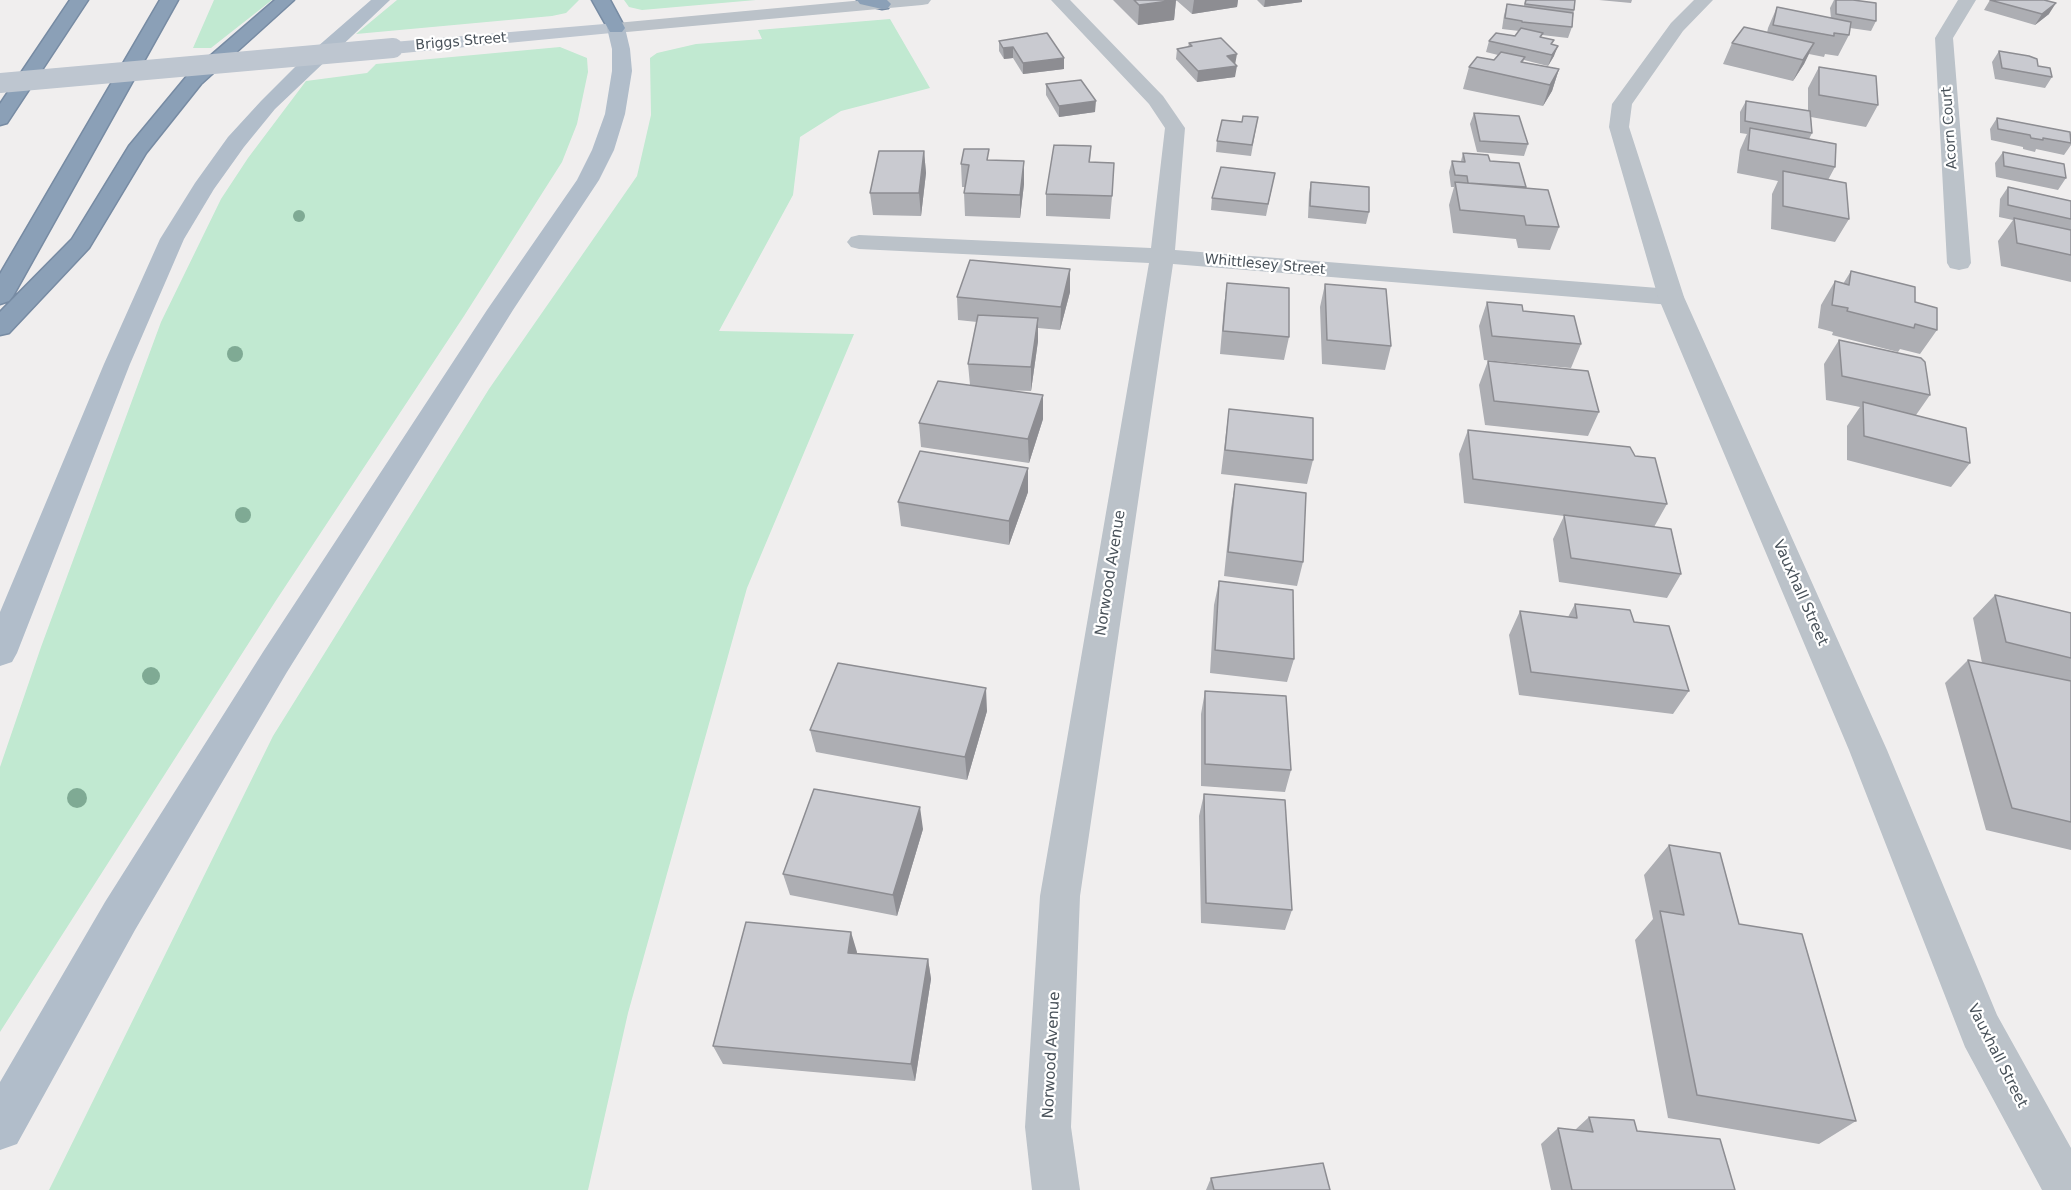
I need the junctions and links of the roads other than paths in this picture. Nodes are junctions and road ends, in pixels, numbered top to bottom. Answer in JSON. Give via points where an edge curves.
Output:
{"nodes":[{"id":1,"x":78,"y":0,"type":"edge"},
{"id":2,"x":169,"y":0,"type":"edge"},
{"id":3,"x":285,"y":0,"type":"edge"},
{"id":4,"x":381,"y":0,"type":"edge"},
{"id":5,"x":601,"y":0,"type":"edge"},
{"id":6,"x":922,"y":0,"type":"edge"},
{"id":7,"x":1060,"y":0,"type":"edge"},
{"id":8,"x":1704,"y":0,"type":"edge"},
{"id":9,"x":1967,"y":0,"type":"edge"},
{"id":10,"x":874,"y":2,"type":"edge"},
{"id":11,"x":616,"y":28,"type":"junction"},
{"id":12,"x":0,"y":83,"type":"edge"},
{"id":13,"x":0,"y":119,"type":"edge"},
{"id":14,"x":859,"y":242,"type":"dead end"},
{"id":15,"x":1162,"y":256,"type":"junction"},
{"id":16,"x":1959,"y":263,"type":"dead end"},
{"id":17,"x":0,"y":296,"type":"edge"},
{"id":18,"x":1671,"y":297,"type":"junction"},
{"id":19,"x":0,"y":327,"type":"edge"},
{"id":20,"x":0,"y":653,"type":"edge"},
{"id":21,"x":0,"y":1127,"type":"edge"},
{"id":22,"x":1056,"y":1190,"type":"edge"},
{"id":23,"x":2068,"y":1190,"type":"edge"}],
"edges":[{"from":1,"to":13,"type":"highway"},
{"from":2,"to":17,"type":"highway"},
{"from":3,"to":19,"type":"highway","via":[[194,80],[137,151],[81,243]]},
{"from":4,"to":20,"type":"main road","via":[[268,105],[236,142],[172,239]]},
{"from":5,"to":11,"type":"highway"},
{"from":6,"to":10,"type":"street","name":"Briggs Street"},
{"from":7,"to":15,"type":"street","name":"Norwood Avenue","via":[[1156,100],[1175,128]]},
{"from":8,"to":18,"type":"street","name":"Vauxhall Street","via":[[1677,27],[1622,104],[1619,127]]},
{"from":9,"to":16,"type":"street","name":"Acorn Court","via":[[1944,38]]},
{"from":10,"to":11,"type":"street","name":"Briggs Street"},
{"from":11,"to":12,"type":"main road","name":"Briggs Street","bridge":true},
{"from":11,"to":21,"type":"main road","via":[[622,71],[615,114],[588,180],[500,310],[275,662],[120,916]]},
{"from":14,"to":15,"type":"street","name":"Whittlesey Street"},
{"from":15,"to":18,"type":"street","name":"Whittlesey Street"},
{"from":15,"to":22,"type":"street","name":"Norwood Avenue","via":[[1060,896],[1048,1127]]},
{"from":18,"to":23,"type":"street","name":"Vauxhall Street","via":[[1868,750],[1981,1031]]}]}
